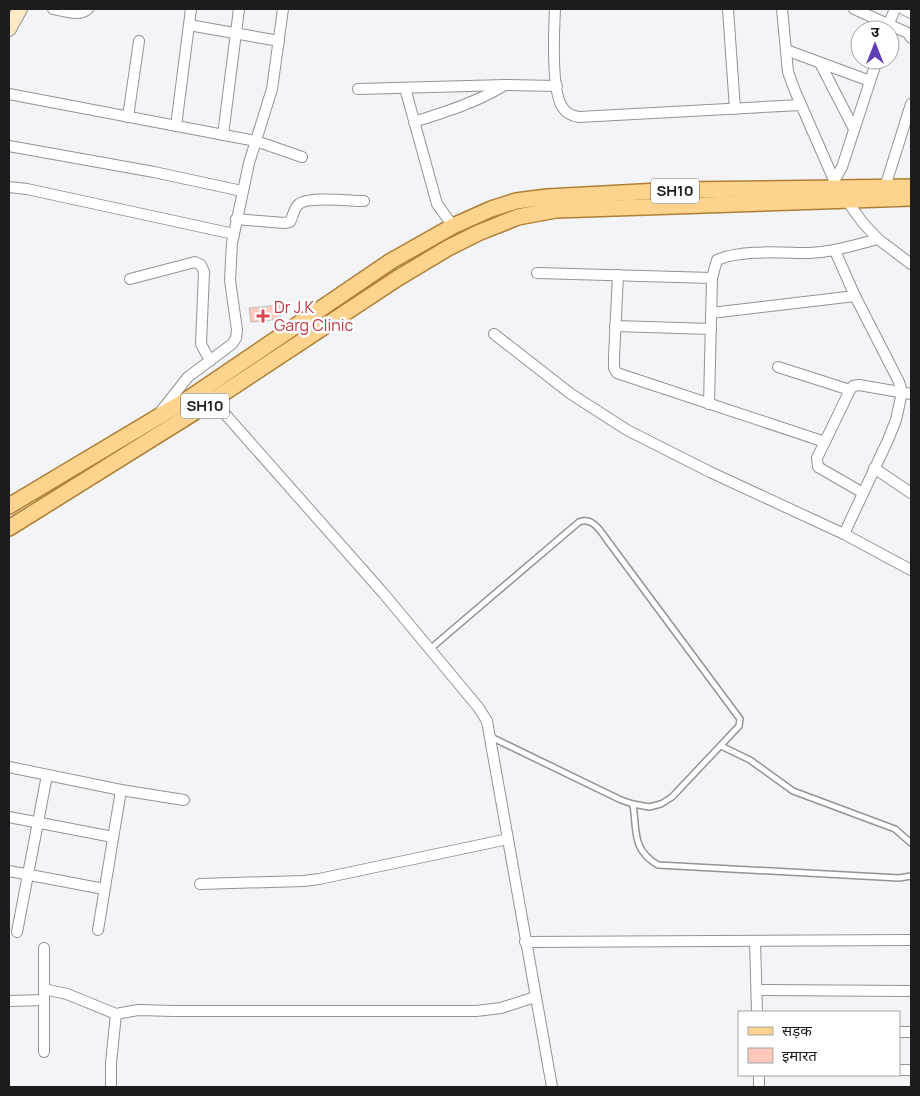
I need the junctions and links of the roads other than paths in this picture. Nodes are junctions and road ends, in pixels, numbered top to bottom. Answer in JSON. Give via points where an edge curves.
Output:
{"nodes":[{"id":1,"x":20,"y":9,"type":"edge"},
{"id":2,"x":52,"y":9,"type":"edge"},
{"id":3,"x":88,"y":9,"type":"edge"},
{"id":4,"x":191,"y":9,"type":"edge"},
{"id":5,"x":239,"y":9,"type":"edge"},
{"id":6,"x":555,"y":9,"type":"edge"},
{"id":7,"x":728,"y":9,"type":"edge"},
{"id":8,"x":854,"y":9,"type":"edge"},
{"id":9,"x":902,"y":9,"type":"edge"},
{"id":10,"x":785,"y":10,"type":"edge"},
{"id":11,"x":281,"y":12,"type":"edge"},
{"id":12,"x":911,"y":12,"type":"edge"},
{"id":13,"x":874,"y":20,"type":"edge"},
{"id":14,"x":188,"y":26,"type":"junction"},
{"id":15,"x":9,"y":29,"type":"edge"},
{"id":16,"x":900,"y":31,"type":"edge"},
{"id":17,"x":237,"y":34,"type":"junction"},
{"id":18,"x":911,"y":38,"type":"edge"},
{"id":19,"x":139,"y":41,"type":"dead end"},
{"id":20,"x":279,"y":41,"type":"junction"},
{"id":21,"x":786,"y":50,"type":"junction"},
{"id":22,"x":820,"y":63,"type":"junction"},
{"id":23,"x":874,"y":70,"type":"edge"},
{"id":24,"x":870,"y":80,"type":"junction"},
{"id":25,"x":505,"y":85,"type":"junction"},
{"id":26,"x":557,"y":86,"type":"junction"},
{"id":27,"x":405,"y":88,"type":"junction"},
{"id":28,"x":358,"y":89,"type":"dead end"},
{"id":29,"x":9,"y":94,"type":"edge"},
{"id":30,"x":911,"y":104,"type":"edge"},
{"id":31,"x":801,"y":105,"type":"junction"},
{"id":32,"x":736,"y":109,"type":"junction"},
{"id":33,"x":128,"y":117,"type":"junction"},
{"id":34,"x":414,"y":122,"type":"junction"},
{"id":35,"x":176,"y":126,"type":"junction"},
{"id":36,"x":854,"y":129,"type":"junction"},
{"id":37,"x":223,"y":135,"type":"junction"},
{"id":38,"x":256,"y":141,"type":"junction"},
{"id":39,"x":9,"y":146,"type":"edge"},
{"id":40,"x":302,"y":157,"type":"dead end"},
{"id":41,"x":836,"y":184,"type":"junction"},
{"id":42,"x":9,"y":186,"type":"edge"},
{"id":43,"x":885,"y":187,"type":"junction"},
{"id":44,"x":911,"y":187,"type":"edge"},
{"id":45,"x":242,"y":191,"type":"junction"},
{"id":46,"x":911,"y":198,"type":"edge"},
{"id":47,"x":846,"y":200,"type":"junction"},
{"id":48,"x":364,"y":201,"type":"dead end"},
{"id":49,"x":236,"y":219,"type":"junction"},
{"id":50,"x":449,"y":228,"type":"junction"},
{"id":51,"x":234,"y":234,"type":"junction"},
{"id":52,"x":878,"y":240,"type":"junction"},
{"id":53,"x":835,"y":251,"type":"junction"},
{"id":54,"x":911,"y":264,"type":"edge"},
{"id":55,"x":537,"y":273,"type":"dead end"},
{"id":56,"x":618,"y":275,"type":"junction"},
{"id":57,"x":712,"y":278,"type":"junction"},
{"id":58,"x":130,"y":280,"type":"dead end"},
{"id":59,"x":855,"y":296,"type":"junction"},
{"id":60,"x":712,"y":313,"type":"junction"},
{"id":61,"x":615,"y":326,"type":"junction"},
{"id":62,"x":711,"y":329,"type":"junction"},
{"id":63,"x":494,"y":334,"type":"dead end"},
{"id":64,"x":210,"y":361,"type":"junction"},
{"id":65,"x":778,"y":367,"type":"dead end"},
{"id":66,"x":850,"y":390,"type":"junction"},
{"id":67,"x":907,"y":393,"type":"edge"},
{"id":68,"x":208,"y":395,"type":"junction"},
{"id":69,"x":709,"y":404,"type":"junction"},
{"id":70,"x":156,"y":418,"type":"junction"},
{"id":71,"x":825,"y":442,"type":"junction"},
{"id":72,"x":874,"y":468,"type":"junction"},
{"id":73,"x":863,"y":493,"type":"junction"},
{"id":74,"x":911,"y":493,"type":"edge"},
{"id":75,"x":9,"y":506,"type":"edge"},
{"id":76,"x":9,"y":528,"type":"edge"},
{"id":77,"x":844,"y":534,"type":"junction"},
{"id":78,"x":911,"y":570,"type":"edge"},
{"id":79,"x":430,"y":649,"type":"junction"},
{"id":80,"x":491,"y":737,"type":"junction"},
{"id":81,"x":720,"y":746,"type":"junction"},
{"id":82,"x":9,"y":769,"type":"edge"},
{"id":83,"x":46,"y":775,"type":"junction"},
{"id":84,"x":121,"y":790,"type":"junction"},
{"id":85,"x":184,"y":800,"type":"dead end"},
{"id":86,"x":633,"y":804,"type":"junction"},
{"id":87,"x":9,"y":817,"type":"edge"},
{"id":88,"x":38,"y":822,"type":"junction"},
{"id":89,"x":113,"y":837,"type":"junction"},
{"id":90,"x":508,"y":839,"type":"junction"},
{"id":91,"x":911,"y":843,"type":"edge"},
{"id":92,"x":9,"y":871,"type":"edge"},
{"id":93,"x":28,"y":874,"type":"junction"},
{"id":94,"x":911,"y":876,"type":"edge"},
{"id":95,"x":200,"y":884,"type":"dead end"},
{"id":96,"x":104,"y":889,"type":"junction"},
{"id":97,"x":98,"y":930,"type":"dead end"},
{"id":98,"x":17,"y":932,"type":"dead end"},
{"id":99,"x":911,"y":940,"type":"edge"},
{"id":100,"x":755,"y":941,"type":"junction"},
{"id":101,"x":526,"y":942,"type":"junction"},
{"id":102,"x":44,"y":948,"type":"dead end"},
{"id":103,"x":44,"y":989,"type":"junction"},
{"id":104,"x":757,"y":990,"type":"junction"},
{"id":105,"x":911,"y":991,"type":"edge"},
{"id":106,"x":535,"y":997,"type":"junction"},
{"id":107,"x":44,"y":1000,"type":"junction"},
{"id":108,"x":9,"y":1001,"type":"edge"},
{"id":109,"x":757,"y":1011,"type":"edge"},
{"id":110,"x":113,"y":1013,"type":"junction"},
{"id":111,"x":44,"y":1052,"type":"dead end"},
{"id":112,"x":111,"y":1087,"type":"edge"},
{"id":113,"x":552,"y":1087,"type":"edge"}],
"edges":[{"from":1,"to":15,"type":"main road"},
{"from":2,"to":3,"type":"street","via":[[83,13]]},
{"from":4,"to":14,"type":"street"},
{"from":5,"to":17,"type":"street"},
{"from":6,"to":26,"type":"street"},
{"from":7,"to":32,"type":"street"},
{"from":8,"to":13,"type":"street"},
{"from":9,"to":12,"type":"street"},
{"from":10,"to":21,"type":"street"},
{"from":11,"to":20,"type":"street"},
{"from":14,"to":17,"type":"street"},
{"from":14,"to":35,"type":"street"},
{"from":16,"to":18,"type":"street","via":[[908,33]]},
{"from":17,"to":20,"type":"street"},
{"from":17,"to":37,"type":"street"},
{"from":19,"to":33,"type":"street"},
{"from":20,"to":38,"type":"street","via":[[272,89]]},
{"from":21,"to":22,"type":"street"},
{"from":21,"to":31,"type":"street","via":[[788,72]]},
{"from":22,"to":24,"type":"street"},
{"from":22,"to":36,"type":"street"},
{"from":23,"to":24,"type":"street"},
{"from":24,"to":36,"type":"street"},
{"from":25,"to":26,"type":"street"},
{"from":25,"to":27,"type":"street"},
{"from":25,"to":34,"type":"street","via":[[469,104]]},
{"from":26,"to":32,"type":"street","via":[[564,110],[579,117]]},
{"from":27,"to":28,"type":"street"},
{"from":27,"to":34,"type":"street"},
{"from":29,"to":33,"type":"street"},
{"from":30,"to":43,"type":"street"},
{"from":31,"to":32,"type":"street"},
{"from":31,"to":41,"type":"street"},
{"from":33,"to":35,"type":"street"},
{"from":34,"to":50,"type":"street","via":[[437,204]]},
{"from":35,"to":37,"type":"street"},
{"from":36,"to":41,"type":"street"},
{"from":37,"to":38,"type":"street"},
{"from":38,"to":40,"type":"street"},
{"from":38,"to":45,"type":"street"},
{"from":39,"to":45,"type":"street"},
{"from":41,"to":43,"type":"main road","number":"SH10"},
{"from":41,"to":47,"type":"street"},
{"from":41,"to":50,"type":"main road","number":"SH10","via":[[547,197],[491,209]]},
{"from":42,"to":51,"type":"street"},
{"from":43,"to":44,"type":"main road","number":"SH10"},
{"from":45,"to":49,"type":"street"},
{"from":46,"to":47,"type":"main road","number":"SH10"},
{"from":47,"to":52,"type":"street"},
{"from":47,"to":68,"type":"main road","number":"SH10","via":[[556,210],[518,217],[448,248]]},
{"from":48,"to":49,"type":"street","via":[[301,202],[290,222],[284,224]]},
{"from":49,"to":51,"type":"street"},
{"from":50,"to":68,"type":"main road","number":"SH10","via":[[391,261]]},
{"from":51,"to":64,"type":"street","via":[[230,280],[236,338]]},
{"from":52,"to":53,"type":"street"},
{"from":52,"to":54,"type":"street"},
{"from":53,"to":57,"type":"street","via":[[769,252],[725,257],[717,260]]},
{"from":53,"to":59,"type":"street"},
{"from":55,"to":56,"type":"street"},
{"from":56,"to":57,"type":"street"},
{"from":56,"to":61,"type":"street"},
{"from":57,"to":60,"type":"street"},
{"from":58,"to":64,"type":"street","via":[[195,262],[201,265],[204,272],[201,344]]},
{"from":59,"to":60,"type":"street"},
{"from":59,"to":67,"type":"street"},
{"from":60,"to":62,"type":"street"},
{"from":61,"to":62,"type":"street"},
{"from":61,"to":69,"type":"street","via":[[614,368],[617,373]]},
{"from":62,"to":69,"type":"street"},
{"from":63,"to":77,"type":"street","via":[[571,394],[628,430]]},
{"from":64,"to":70,"type":"street","via":[[188,377]]},
{"from":65,"to":66,"type":"street"},
{"from":66,"to":67,"type":"street","via":[[859,384]]},
{"from":66,"to":71,"type":"street"},
{"from":67,"to":72,"type":"street"},
{"from":68,"to":70,"type":"main road","number":"SH10"},
{"from":68,"to":76,"type":"main road","number":"SH10"},
{"from":68,"to":79,"type":"street"},
{"from":69,"to":71,"type":"street"},
{"from":70,"to":75,"type":"main road","number":"SH10"},
{"from":71,"to":73,"type":"street","via":[[817,458],[818,467]]},
{"from":72,"to":73,"type":"street"},
{"from":72,"to":74,"type":"street"},
{"from":73,"to":77,"type":"street"},
{"from":77,"to":78,"type":"street"},
{"from":79,"to":80,"type":"street","via":[[478,707],[487,721]]},
{"from":79,"to":81,"type":"lane","via":[[579,522],[593,522],[736,711],[739,726]]},
{"from":80,"to":86,"type":"lane"},
{"from":80,"to":90,"type":"street"},
{"from":81,"to":86,"type":"lane","via":[[672,797],[648,807]]},
{"from":81,"to":91,"type":"lane","via":[[750,760],[793,791],[895,829]]},
{"from":82,"to":83,"type":"street"},
{"from":83,"to":84,"type":"street"},
{"from":83,"to":88,"type":"street"},
{"from":84,"to":85,"type":"street"},
{"from":84,"to":89,"type":"street"},
{"from":86,"to":94,"type":"lane","via":[[639,847],[646,858],[658,865]]},
{"from":87,"to":88,"type":"street"},
{"from":88,"to":89,"type":"street"},
{"from":88,"to":93,"type":"street"},
{"from":89,"to":96,"type":"street"},
{"from":90,"to":95,"type":"street","via":[[319,879]]},
{"from":90,"to":101,"type":"street"},
{"from":92,"to":93,"type":"street"},
{"from":93,"to":96,"type":"street"},
{"from":93,"to":98,"type":"street"},
{"from":96,"to":97,"type":"street"},
{"from":99,"to":100,"type":"street"},
{"from":100,"to":101,"type":"street"},
{"from":100,"to":104,"type":"street"},
{"from":101,"to":106,"type":"street"},
{"from":102,"to":103,"type":"street"},
{"from":103,"to":107,"type":"street"},
{"from":103,"to":110,"type":"street","via":[[67,994]]},
{"from":104,"to":105,"type":"street"},
{"from":104,"to":109,"type":"street"},
{"from":106,"to":110,"type":"street","via":[[500,1008],[476,1011],[156,1009]]},
{"from":106,"to":113,"type":"street"},
{"from":107,"to":108,"type":"street"},
{"from":107,"to":111,"type":"street"},
{"from":110,"to":112,"type":"street"}]}
